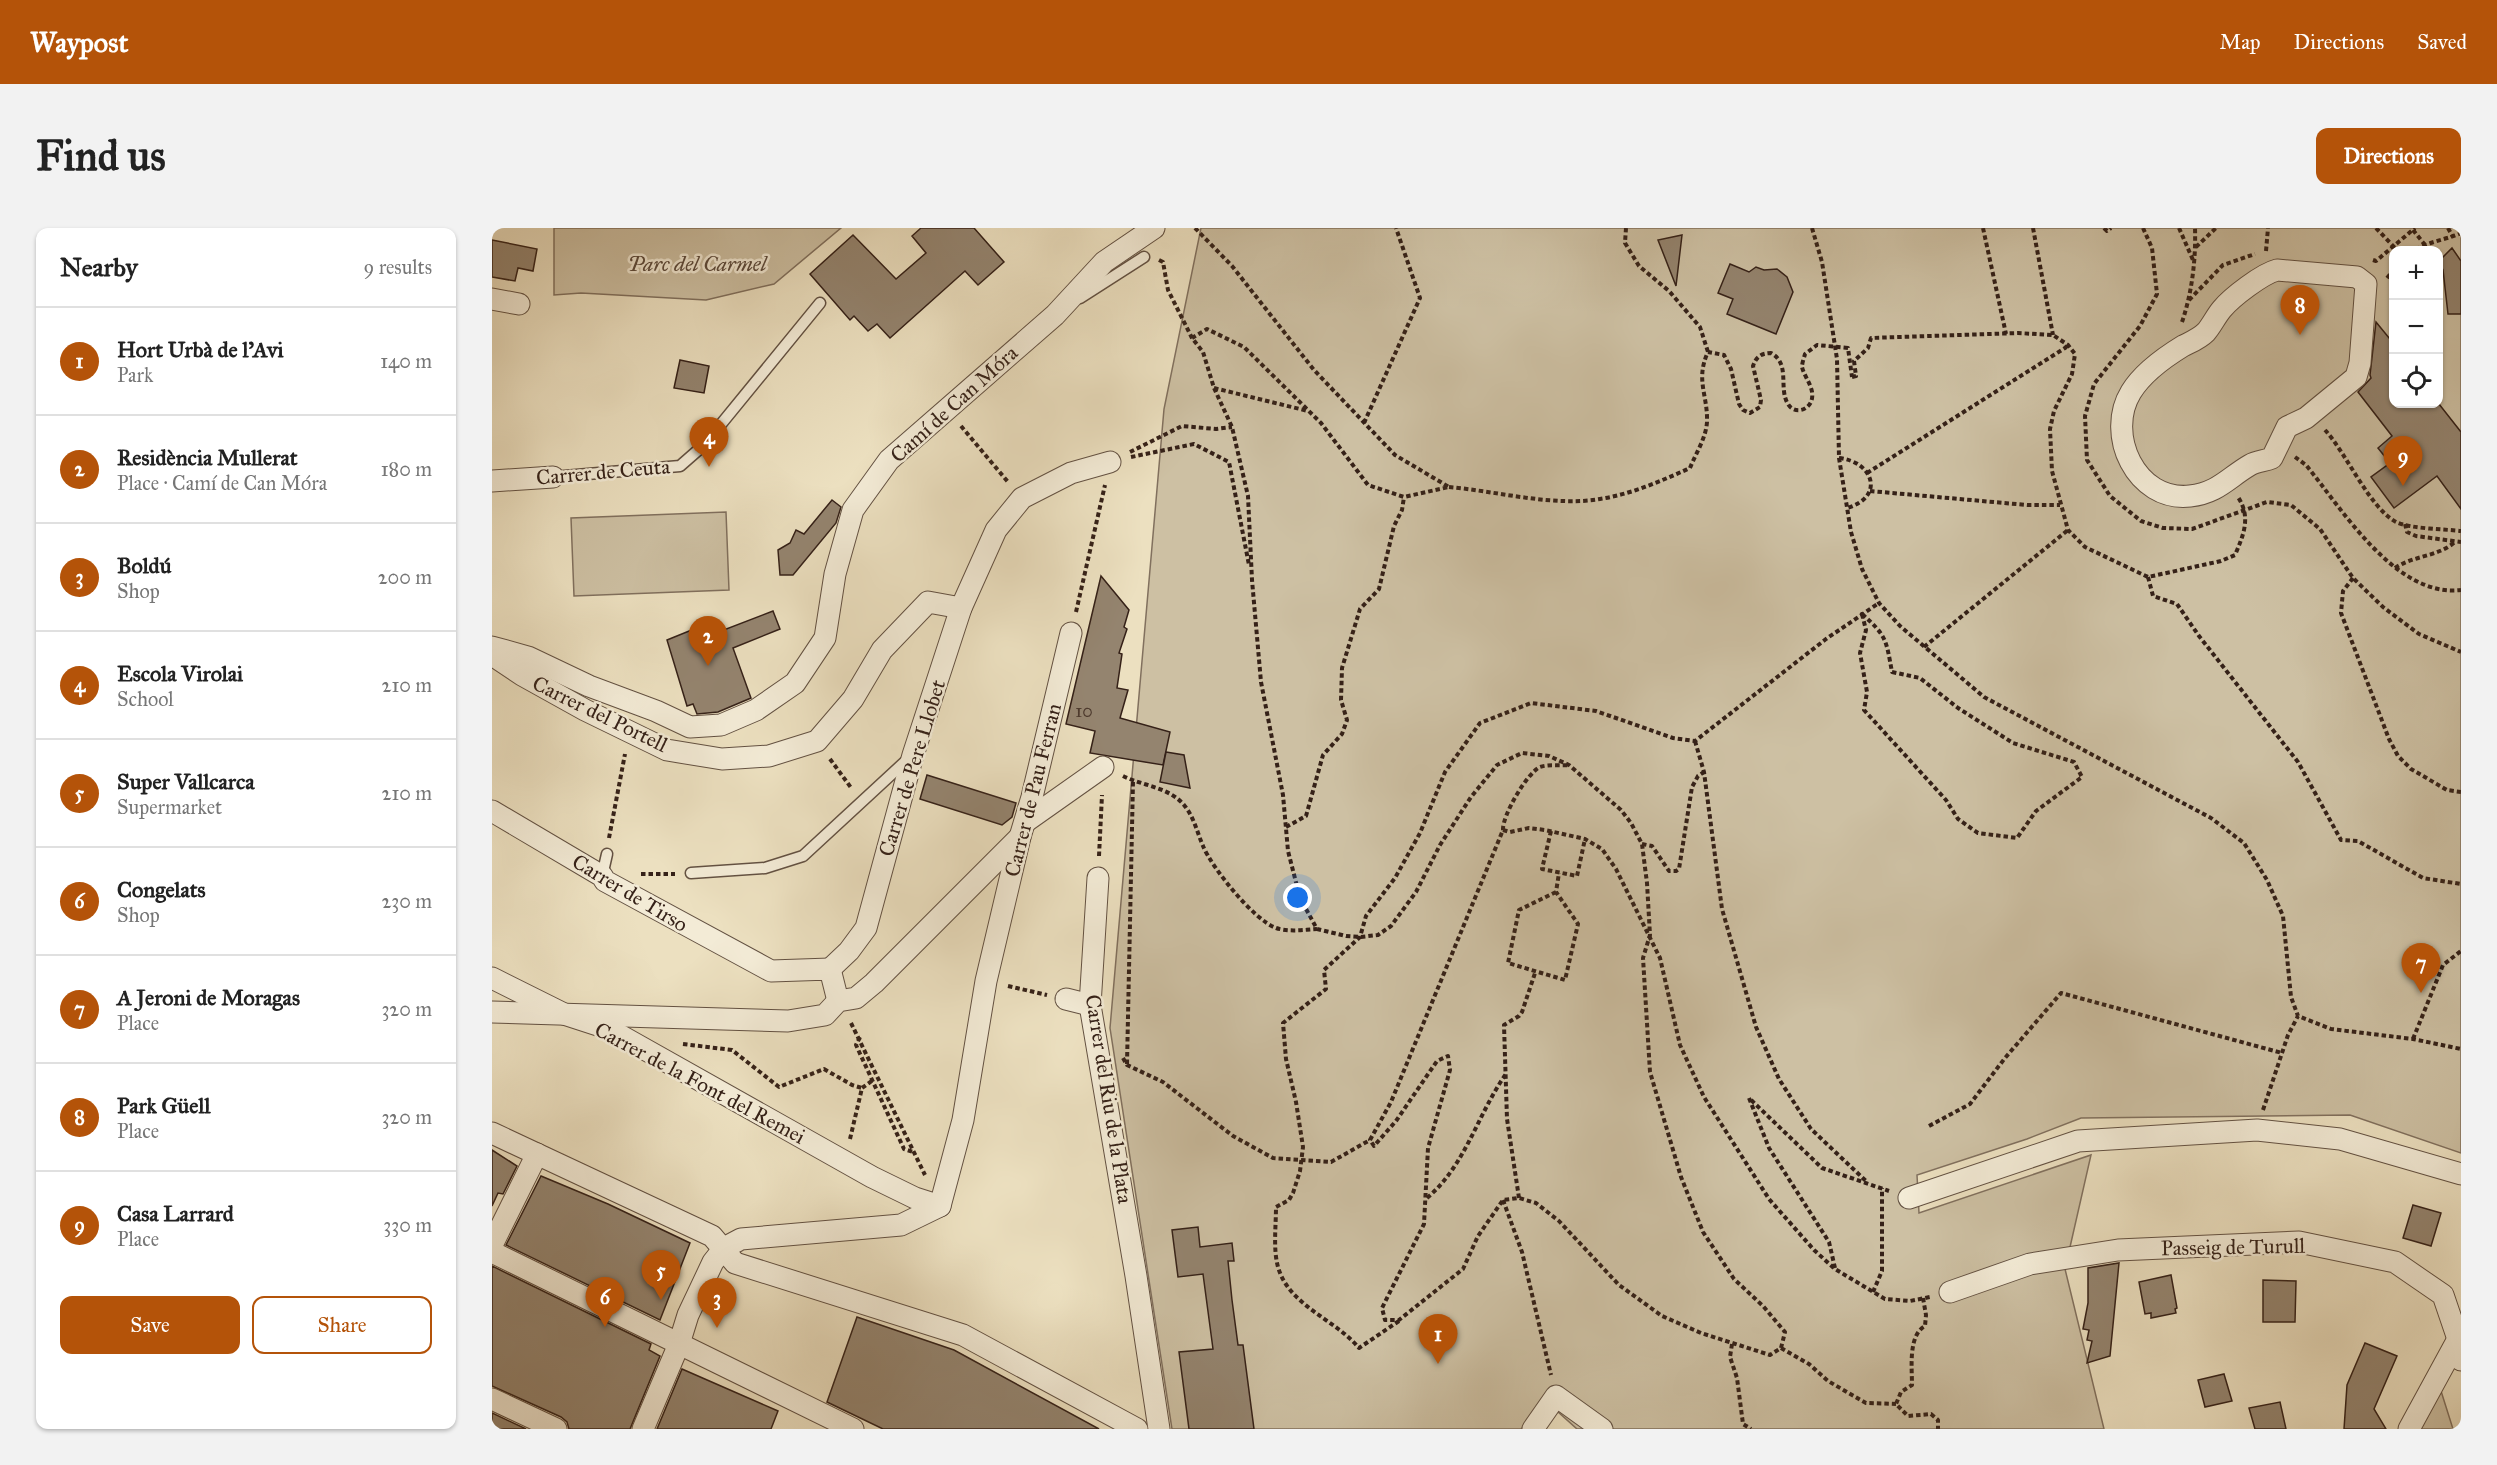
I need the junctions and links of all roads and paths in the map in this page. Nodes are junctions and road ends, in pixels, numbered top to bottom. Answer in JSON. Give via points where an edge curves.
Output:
{"nodes":[{"id":1,"x":1154,"y":228,"type":"edge"},
{"id":2,"x":1195,"y":228,"type":"edge"},
{"id":3,"x":1396,"y":228,"type":"edge"},
{"id":4,"x":1626,"y":228,"type":"edge"},
{"id":5,"x":1812,"y":228,"type":"edge"},
{"id":6,"x":1984,"y":228,"type":"edge"},
{"id":7,"x":2033,"y":228,"type":"edge"},
{"id":8,"x":2104,"y":228,"type":"edge"},
{"id":9,"x":2111,"y":228,"type":"edge"},
{"id":10,"x":2180,"y":228,"type":"edge"},
{"id":11,"x":2195,"y":228,"type":"edge"},
{"id":12,"x":2216,"y":228,"type":"edge"},
{"id":13,"x":2268,"y":228,"type":"edge"},
{"id":14,"x":2376,"y":228,"type":"edge"},
{"id":15,"x":2448,"y":228,"type":"edge"},
{"id":16,"x":2414,"y":229,"type":"edge"},
{"id":17,"x":2461,"y":233,"type":"edge"},
{"id":18,"x":2453,"y":237,"type":"junction"},
{"id":19,"x":2425,"y":245,"type":"joint"},
{"id":20,"x":2392,"y":246,"type":"edge"},
{"id":21,"x":2398,"y":246,"type":"edge"},
{"id":22,"x":2196,"y":247,"type":"junction"},
{"id":23,"x":2389,"y":253,"type":"edge"},
{"id":24,"x":1144,"y":257,"type":"dead end"},
{"id":25,"x":2372,"y":260,"type":"dead end"},
{"id":26,"x":2193,"y":261,"type":"junction"},
{"id":27,"x":1163,"y":262,"type":"dead end"},
{"id":28,"x":492,"y":299,"type":"edge"},
{"id":29,"x":820,"y":303,"type":"dead end"},
{"id":30,"x":519,"y":304,"type":"dead end"},
{"id":31,"x":1055,"y":315,"type":"junction"},
{"id":32,"x":2006,"y":334,"type":"junction"},
{"id":33,"x":2053,"y":335,"type":"junction"},
{"id":34,"x":1192,"y":338,"type":"junction"},
{"id":35,"x":2068,"y":345,"type":"junction"},
{"id":36,"x":1835,"y":347,"type":"junction"},
{"id":37,"x":1708,"y":352,"type":"junction"},
{"id":38,"x":1214,"y":388,"type":"junction"},
{"id":39,"x":947,"y":410,"type":"junction"},
{"id":40,"x":1309,"y":411,"type":"junction"},
{"id":41,"x":2314,"y":422,"type":"junction"},
{"id":42,"x":1364,"y":423,"type":"junction"},
{"id":43,"x":1232,"y":427,"type":"junction"},
{"id":44,"x":2290,"y":454,"type":"dead end"},
{"id":45,"x":1839,"y":458,"type":"junction"},
{"id":46,"x":1110,"y":462,"type":"junction"},
{"id":47,"x":1868,"y":473,"type":"junction"},
{"id":48,"x":553,"y":477,"type":"joint"},
{"id":49,"x":492,"y":481,"type":"edge"},
{"id":50,"x":1449,"y":487,"type":"junction"},
{"id":51,"x":1014,"y":489,"type":"dead end"},
{"id":52,"x":1870,"y":491,"type":"junction"},
{"id":53,"x":1404,"y":496,"type":"junction"},
{"id":54,"x":2060,"y":505,"type":"junction"},
{"id":55,"x":1847,"y":508,"type":"junction"},
{"id":56,"x":2405,"y":524,"type":"junction"},
{"id":57,"x":2068,"y":530,"type":"junction"},
{"id":58,"x":2461,"y":531,"type":"edge"},
{"id":59,"x":2458,"y":542,"type":"edge"},
{"id":60,"x":2395,"y":568,"type":"junction"},
{"id":61,"x":2148,"y":577,"type":"junction"},
{"id":62,"x":2353,"y":578,"type":"junction"},
{"id":63,"x":1252,"y":580,"type":"junction"},
{"id":64,"x":2461,"y":590,"type":"edge"},
{"id":65,"x":1879,"y":603,"type":"junction"},
{"id":66,"x":961,"y":608,"type":"junction"},
{"id":67,"x":1862,"y":614,"type":"junction"},
{"id":68,"x":1071,"y":633,"type":"joint"},
{"id":69,"x":492,"y":647,"type":"edge"},
{"id":70,"x":1924,"y":647,"type":"junction"},
{"id":71,"x":2461,"y":652,"type":"edge"},
{"id":72,"x":492,"y":655,"type":"edge"},
{"id":73,"x":626,"y":737,"type":"junction"},
{"id":74,"x":817,"y":741,"type":"junction"},
{"id":75,"x":1695,"y":741,"type":"junction"},
{"id":76,"x":912,"y":755,"type":"junction"},
{"id":77,"x":1569,"y":765,"type":"junction"},
{"id":78,"x":1104,"y":766,"type":"junction"},
{"id":79,"x":1704,"y":772,"type":"junction"},
{"id":80,"x":1133,"y":781,"type":"junction"},
{"id":81,"x":2461,"y":792,"type":"edge"},
{"id":82,"x":861,"y":802,"type":"junction"},
{"id":83,"x":492,"y":811,"type":"edge"},
{"id":84,"x":1286,"y":827,"type":"junction"},
{"id":85,"x":1022,"y":830,"type":"junction"},
{"id":86,"x":1503,"y":830,"type":"junction"},
{"id":87,"x":1551,"y":831,"type":"junction"},
{"id":88,"x":1585,"y":839,"type":"junction"},
{"id":89,"x":1642,"y":844,"type":"junction"},
{"id":90,"x":607,"y":854,"type":"joint"},
{"id":91,"x":691,"y":873,"type":"joint"},
{"id":92,"x":1559,"y":873,"type":"junction"},
{"id":93,"x":631,"y":875,"type":"dead end"},
{"id":94,"x":602,"y":876,"type":"junction"},
{"id":95,"x":1098,"y":878,"type":"joint"},
{"id":96,"x":2461,"y":884,"type":"edge"},
{"id":97,"x":1556,"y":892,"type":"junction"},
{"id":98,"x":1317,"y":929,"type":"junction"},
{"id":99,"x":1650,"y":935,"type":"junction"},
{"id":100,"x":1360,"y":937,"type":"junction"},
{"id":101,"x":2461,"y":951,"type":"edge"},
{"id":102,"x":830,"y":969,"type":"junction"},
{"id":103,"x":1536,"y":973,"type":"junction"},
{"id":104,"x":492,"y":978,"type":"edge"},
{"id":105,"x":986,"y":981,"type":"junction"},
{"id":106,"x":1066,"y":999,"type":"joint"},
{"id":107,"x":838,"y":1001,"type":"junction"},
{"id":108,"x":1090,"y":1005,"type":"junction"},
{"id":109,"x":492,"y":1012,"type":"edge"},
{"id":110,"x":564,"y":1014,"type":"junction"},
{"id":111,"x":2298,"y":1016,"type":"junction"},
{"id":112,"x":851,"y":1023,"type":"dead end"},
{"id":113,"x":860,"y":1037,"type":"junction"},
{"id":114,"x":674,"y":1040,"type":"dead end"},
{"id":115,"x":2413,"y":1040,"type":"junction"},
{"id":116,"x":2461,"y":1049,"type":"edge"},
{"id":117,"x":2282,"y":1053,"type":"junction"},
{"id":118,"x":1506,"y":1074,"type":"junction"},
{"id":119,"x":873,"y":1080,"type":"junction"},
{"id":120,"x":862,"y":1088,"type":"junction"},
{"id":121,"x":2262,"y":1112,"type":"dead end"},
{"id":122,"x":1929,"y":1126,"type":"dead end"},
{"id":123,"x":492,"y":1132,"type":"edge"},
{"id":124,"x":850,"y":1139,"type":"dead end"},
{"id":125,"x":1370,"y":1140,"type":"junction"},
{"id":126,"x":537,"y":1154,"type":"junction"},
{"id":127,"x":1302,"y":1160,"type":"junction"},
{"id":128,"x":2461,"y":1174,"type":"edge"},
{"id":129,"x":1882,"y":1188,"type":"dead end"},
{"id":130,"x":1519,"y":1198,"type":"junction"},
{"id":131,"x":1908,"y":1198,"type":"dead end"},
{"id":132,"x":1427,"y":1199,"type":"junction"},
{"id":133,"x":1503,"y":1200,"type":"junction"},
{"id":134,"x":940,"y":1206,"type":"junction"},
{"id":135,"x":492,"y":1245,"type":"edge"},
{"id":136,"x":724,"y":1248,"type":"junction"},
{"id":137,"x":492,"y":1252,"type":"edge"},
{"id":138,"x":1835,"y":1269,"type":"junction"},
{"id":139,"x":1873,"y":1292,"type":"junction"},
{"id":140,"x":1950,"y":1292,"type":"joint"},
{"id":141,"x":1923,"y":1298,"type":"junction"},
{"id":142,"x":1399,"y":1320,"type":"junction"},
{"id":143,"x":679,"y":1344,"type":"junction"},
{"id":144,"x":1732,"y":1344,"type":"junction"},
{"id":145,"x":1781,"y":1348,"type":"junction"},
{"id":146,"x":2459,"y":1350,"type":"edge"},
{"id":147,"x":1556,"y":1396,"type":"junction"},
{"id":148,"x":492,"y":1399,"type":"edge"},
{"id":149,"x":1896,"y":1404,"type":"junction"},
{"id":150,"x":1116,"y":1424,"type":"edge"},
{"id":151,"x":556,"y":1429,"type":"edge"},
{"id":152,"x":643,"y":1429,"type":"edge"},
{"id":153,"x":853,"y":1429,"type":"edge"},
{"id":154,"x":1137,"y":1429,"type":"edge"},
{"id":155,"x":1159,"y":1429,"type":"edge"},
{"id":156,"x":1533,"y":1429,"type":"edge"},
{"id":157,"x":1602,"y":1429,"type":"edge"},
{"id":158,"x":1751,"y":1429,"type":"edge"},
{"id":159,"x":1938,"y":1429,"type":"edge"},
{"id":160,"x":2409,"y":1429,"type":"edge"}],
"edges":[{"from":1,"to":31,"type":"street","name":"Camí de Can Móra","via":[[1104,262]]},
{"from":2,"to":42,"type":"path","via":[[1232,266],[1314,370]]},
{"from":3,"to":42,"type":"path","via":[[1420,298]]},
{"from":4,"to":37,"type":"path","via":[[1625,243],[1639,267],[1669,291],[1700,327]]},
{"from":5,"to":36,"type":"path","via":[[1822,262]]},
{"from":6,"to":32,"type":"path"},
{"from":7,"to":33,"type":"path"},
{"from":8,"to":9,"type":"path"},
{"from":10,"to":26,"type":"path"},
{"from":11,"to":22,"type":"path"},
{"from":12,"to":22,"type":"path"},
{"from":13,"to":26,"type":"path","via":[[2265,251],[2223,265],[2189,300]]},
{"from":14,"to":20,"type":"path"},
{"from":15,"to":18,"type":"path"},
{"from":16,"to":19,"type":"path"},
{"from":16,"to":21,"type":"path"},
{"from":17,"to":18,"type":"path"},
{"from":18,"to":19,"type":"path"},
{"from":22,"to":26,"type":"path"},
{"from":23,"to":25,"type":"path"},
{"from":24,"to":31,"type":"lane"},
{"from":27,"to":34,"type":"path","via":[[1168,290]]},
{"from":28,"to":30,"type":"street"},
{"from":29,"to":48,"type":"lane","name":"Carrer de Ceuta","via":[[704,445],[680,466]]},
{"from":31,"to":39,"type":"street","name":"Camí de Can Móra"},
{"from":32,"to":33,"type":"path"},
{"from":32,"to":36,"type":"path","via":[[1871,338],[1869,348],[1854,361],[1856,376],[1852,377],[1848,348]]},
{"from":33,"to":35,"type":"path"},
{"from":34,"to":38,"type":"path","via":[[1203,352]]},
{"from":34,"to":40,"type":"path","via":[[1207,330],[1244,348]]},
{"from":35,"to":47,"type":"path"},
{"from":35,"to":54,"type":"path","via":[[2075,354],[2072,374],[2050,429],[2052,471]]},
{"from":36,"to":37,"type":"path","via":[[1817,345],[1805,354],[1802,366],[1812,401],[1801,410],[1788,405],[1776,356],[1759,356],[1753,366],[1760,407],[1750,413],[1739,404],[1729,362],[1724,355]]},
{"from":36,"to":45,"type":"path"},
{"from":37,"to":50,"type":"path","via":[[1701,375],[1707,422],[1690,468],[1641,490],[1598,500],[1550,500]]},
{"from":38,"to":40,"type":"path"},
{"from":38,"to":43,"type":"path"},
{"from":39,"to":51,"type":"path"},
{"from":39,"to":69,"type":"street","name":"Camí de Can Móra","via":[[889,460],[854,510],[835,574],[825,638],[795,683],[756,710],[721,725],[690,727],[528,657]]},
{"from":40,"to":53,"type":"path","via":[[1368,485]]},
{"from":41,"to":41,"type":"street","via":[[2356,377],[2366,284],[2357,277],[2277,270],[2253,283],[2223,308],[2205,332],[2165,358],[2133,389],[2123,408],[2122,436],[2129,461],[2144,480],[2162,491],[2189,496],[2219,488],[2251,465],[2272,458],[2288,427]]},
{"from":41,"to":56,"type":"path","via":[[2385,512]]},
{"from":42,"to":50,"type":"path","via":[[1395,455]]},
{"from":43,"to":46,"type":"path","via":[[1182,426]]},
{"from":43,"to":63,"type":"path","via":[[1248,496]]},
{"from":44,"to":60,"type":"path","via":[[2306,465]]},
{"from":45,"to":47,"type":"path","via":[[1858,464]]},
{"from":45,"to":55,"type":"path"},
{"from":46,"to":63,"type":"path","via":[[1194,444],[1229,462]]},
{"from":46,"to":66,"type":"street","via":[[1071,473],[1022,498],[996,530]]},
{"from":46,"to":68,"type":"path"},
{"from":47,"to":52,"type":"path"},
{"from":48,"to":49,"type":"street","name":"Carrer de Ceuta"},
{"from":50,"to":53,"type":"path"},
{"from":52,"to":54,"type":"path"},
{"from":52,"to":55,"type":"path","via":[[1865,500]]},
{"from":53,"to":84,"type":"path","via":[[1379,589],[1360,609],[1342,668],[1345,727],[1323,755],[1306,816]]},
{"from":54,"to":57,"type":"path"},
{"from":55,"to":65,"type":"path","via":[[1862,569]]},
{"from":56,"to":58,"type":"path"},
{"from":56,"to":59,"type":"path","via":[[2407,532],[2416,536]]},
{"from":57,"to":61,"type":"path","via":[[2085,547]]},
{"from":57,"to":70,"type":"path"},
{"from":59,"to":60,"type":"path"},
{"from":60,"to":64,"type":"path","via":[[2431,588]]},
{"from":61,"to":62,"type":"path","via":[[2235,555],[2246,525],[2245,508],[2266,502],[2291,505],[2320,529]]},
{"from":61,"to":96,"type":"path","via":[[2152,596],[2177,604],[2298,762],[2341,840],[2358,841],[2423,878]]},
{"from":62,"to":71,"type":"path","via":[[2419,634]]},
{"from":62,"to":81,"type":"path","via":[[2343,591],[2340,613],[2393,748],[2410,769],[2447,790]]},
{"from":63,"to":84,"type":"path","via":[[1261,682]]},
{"from":65,"to":67,"type":"path"},
{"from":65,"to":70,"type":"path"},
{"from":66,"to":74,"type":"street","via":[[928,602],[882,650],[853,699]]},
{"from":66,"to":76,"type":"street","name":"Carrer de Pere Llobet"},
{"from":67,"to":67,"type":"path","via":[[1866,630],[1860,653],[1867,692],[1864,710],[1946,800],[1958,819],[1978,833],[2017,838],[2036,811],[2082,777],[2074,762],[2013,742],[1958,708],[1920,678],[1892,672],[1886,639]]},
{"from":67,"to":75,"type":"path"},
{"from":68,"to":85,"type":"street","name":"Carrer de Pau Ferran"},
{"from":70,"to":111,"type":"path","via":[[1984,697],[2211,818],[2244,843],[2283,916],[2291,997]]},
{"from":72,"to":73,"type":"street","name":"Carrer del Portell"},
{"from":73,"to":74,"type":"street","name":"Carrer del Portell","via":[[668,750],[722,759],[770,756]]},
{"from":73,"to":90,"type":"path"},
{"from":74,"to":82,"type":"path"},
{"from":75,"to":79,"type":"path"},
{"from":75,"to":100,"type":"path","via":[[1673,738],[1596,711],[1531,703],[1480,723],[1445,772],[1420,832],[1395,878],[1366,916]]},
{"from":76,"to":82,"type":"lane"},
{"from":76,"to":102,"type":"street","name":"Carrer de Pere Llobet","via":[[866,928]]},
{"from":77,"to":86,"type":"path","via":[[1545,766],[1530,774]]},
{"from":77,"to":89,"type":"path","via":[[1622,810]]},
{"from":77,"to":100,"type":"path","via":[[1549,756],[1522,753],[1497,765],[1471,796],[1440,844],[1416,892],[1391,926],[1378,935]]},
{"from":78,"to":80,"type":"path"},
{"from":78,"to":85,"type":"street"},
{"from":78,"to":95,"type":"path"},
{"from":79,"to":89,"type":"path","via":[[1694,781],[1679,869],[1669,871],[1652,846]]},
{"from":79,"to":138,"type":"path","via":[[1722,909],[1756,1027],[1779,1079],[1811,1129],[1868,1182],[1822,1168],[1749,1098],[1769,1148],[1829,1242]]},
{"from":80,"to":98,"type":"path","via":[[1170,793],[1183,804],[1204,849],[1231,888],[1266,922],[1291,930]]},
{"from":80,"to":127,"type":"path","via":[[1127,1065],[1163,1082],[1233,1136],[1273,1158]]},
{"from":82,"to":91,"type":"lane","via":[[802,856],[765,868]]},
{"from":83,"to":94,"type":"street","name":"Carrer de Tirso"},
{"from":84,"to":98,"type":"path","via":[[1300,898]]},
{"from":85,"to":105,"type":"street","name":"Carrer de Pau Ferran"},
{"from":85,"to":107,"type":"street","via":[[874,983],[855,998]]},
{"from":86,"to":87,"type":"path"},
{"from":86,"to":125,"type":"path","via":[[1390,1102]]},
{"from":87,"to":88,"type":"path"},
{"from":87,"to":92,"type":"path","via":[[1542,869]]},
{"from":88,"to":92,"type":"path","via":[[1576,876]]},
{"from":88,"to":99,"type":"path","via":[[1602,849],[1610,860]]},
{"from":89,"to":99,"type":"path"},
{"from":90,"to":94,"type":"lane"},
{"from":91,"to":93,"type":"path"},
{"from":92,"to":97,"type":"path"},
{"from":94,"to":102,"type":"street","name":"Carrer de Tirso","via":[[771,971]]},
{"from":95,"to":108,"type":"street","name":"Carrer del Riu de la Plata"},
{"from":97,"to":103,"type":"path","via":[[1520,910],[1508,963]]},
{"from":97,"to":103,"type":"path","via":[[1578,924],[1565,980]]},
{"from":98,"to":100,"type":"path"},
{"from":99,"to":138,"type":"path","via":[[1660,958],[1680,1045],[1704,1097],[1769,1199]]},
{"from":99,"to":145,"type":"path","via":[[1643,958],[1650,1072],[1681,1177],[1703,1232],[1734,1279],[1785,1332]]},
{"from":100,"to":127,"type":"path","via":[[1324,970],[1326,989],[1283,1023]]},
{"from":101,"to":115,"type":"path","via":[[2443,965]]},
{"from":102,"to":107,"type":"street"},
{"from":103,"to":118,"type":"path","via":[[1522,1012],[1502,1030]]},
{"from":104,"to":110,"type":"street","name":"Carrer de la Font del Remei"},
{"from":105,"to":106,"type":"path"},
{"from":105,"to":134,"type":"street","name":"Carrer de Pau Ferran","via":[[963,1120]]},
{"from":106,"to":108,"type":"street"},
{"from":107,"to":110,"type":"street","via":[[825,1016],[788,1021]]},
{"from":108,"to":155,"type":"street","name":"Carrer del Riu de la Plata"},
{"from":109,"to":110,"type":"street"},
{"from":110,"to":134,"type":"street","name":"Carrer de la Font del Remei","via":[[607,1028],[872,1177]]},
{"from":111,"to":115,"type":"path","via":[[2331,1029]]},
{"from":111,"to":117,"type":"path"},
{"from":112,"to":113,"type":"path"},
{"from":113,"to":119,"type":"path","via":[[856,1045]]},
{"from":113,"to":119,"type":"path","via":[[914,1152],[904,1149]]},
{"from":114,"to":120,"type":"path","via":[[685,1045],[732,1050],[779,1087],[824,1069]]},
{"from":115,"to":116,"type":"path"},
{"from":117,"to":121,"type":"path"},
{"from":117,"to":122,"type":"path","via":[[2061,993],[1970,1104]]},
{"from":118,"to":130,"type":"path","via":[[1507,1119]]},
{"from":118,"to":132,"type":"path","via":[[1454,1170]]},
{"from":119,"to":120,"type":"path"},
{"from":120,"to":124,"type":"path"},
{"from":123,"to":126,"type":"street"},
{"from":125,"to":127,"type":"path","via":[[1331,1162]]},
{"from":125,"to":132,"type":"path","via":[[1374,1146],[1437,1060],[1448,1056],[1450,1070],[1428,1148]]},
{"from":126,"to":135,"type":"street"},
{"from":126,"to":136,"type":"street","via":[[712,1236]]},
{"from":127,"to":142,"type":"path","via":[[1293,1193],[1276,1207],[1277,1264],[1283,1281],[1295,1297],[1359,1348]]},
{"from":128,"to":131,"type":"street","via":[[2340,1139],[2256,1130],[2078,1141]]},
{"from":129,"to":139,"type":"path","via":[[1882,1271]]},
{"from":130,"to":133,"type":"path"},
{"from":130,"to":144,"type":"path","via":[[1536,1203],[1559,1221],[1619,1285],[1662,1316]]},
{"from":132,"to":142,"type":"path","via":[[1424,1224],[1382,1308],[1385,1320]]},
{"from":133,"to":142,"type":"path","via":[[1478,1236],[1463,1269]]},
{"from":133,"to":147,"type":"path","via":[[1522,1251]]},
{"from":134,"to":136,"type":"street","via":[[901,1225],[741,1239]]},
{"from":136,"to":143,"type":"street","via":[[693,1302]]},
{"from":136,"to":150,"type":"street","via":[[735,1263],[963,1335]]},
{"from":137,"to":143,"type":"street"},
{"from":138,"to":139,"type":"path"},
{"from":139,"to":141,"type":"path","via":[[1885,1299]]},
{"from":140,"to":141,"type":"path"},
{"from":140,"to":146,"type":"street","name":"Passeig de Turull","via":[[2030,1264],[2118,1250],[2299,1242],[2395,1262],[2443,1295]]},
{"from":141,"to":149,"type":"path","via":[[1925,1326],[1916,1336],[1912,1385],[1901,1392]]},
{"from":143,"to":152,"type":"street"},
{"from":143,"to":153,"type":"street"},
{"from":144,"to":145,"type":"path","via":[[1770,1355]]},
{"from":144,"to":158,"type":"path","via":[[1730,1357],[1743,1424]]},
{"from":145,"to":149,"type":"path","via":[[1866,1403]]},
{"from":146,"to":160,"type":"street"},
{"from":147,"to":156,"type":"street"},
{"from":147,"to":157,"type":"street"},
{"from":148,"to":151,"type":"street"},
{"from":149,"to":159,"type":"path","via":[[1908,1416],[1931,1414],[1938,1420]]},
{"from":150,"to":154,"type":"street"}]}
